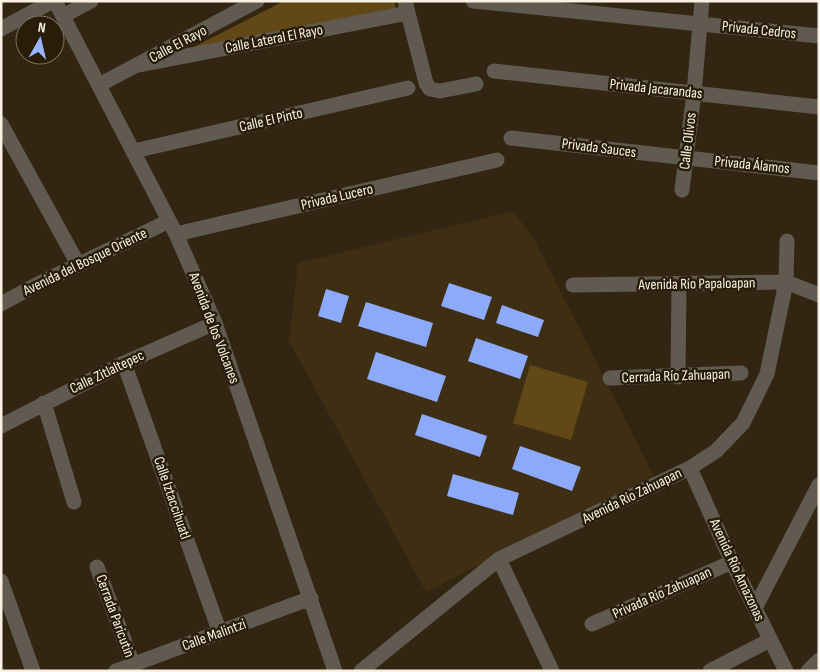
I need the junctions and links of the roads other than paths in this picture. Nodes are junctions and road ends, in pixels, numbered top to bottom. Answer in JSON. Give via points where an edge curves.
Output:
{"nodes":[{"id":1,"x":54,"y":1,"type":"edge"},
{"id":2,"x":91,"y":1,"type":"edge"},
{"id":3,"x":257,"y":1,"type":"edge"},
{"id":4,"x":473,"y":1,"type":"edge"},
{"id":5,"x":702,"y":1,"type":"edge"},
{"id":6,"x":407,"y":7,"type":"edge"},
{"id":7,"x":62,"y":15,"type":"edge"},
{"id":8,"x":65,"y":15,"type":"edge"},
{"id":9,"x":65,"y":20,"type":"edge"},
{"id":10,"x":699,"y":24,"type":"junction"},
{"id":11,"x":1,"y":29,"type":"edge"},
{"id":12,"x":819,"y":36,"type":"edge"},
{"id":13,"x":139,"y":65,"type":"junction"},
{"id":14,"x":494,"y":71,"type":"dead end"},
{"id":15,"x":476,"y":84,"type":"dead end"},
{"id":16,"x":99,"y":85,"type":"junction"},
{"id":17,"x":408,"y":88,"type":"dead end"},
{"id":18,"x":694,"y":93,"type":"junction"},
{"id":19,"x":819,"y":107,"type":"edge"},
{"id":20,"x":1,"y":124,"type":"edge"},
{"id":21,"x":511,"y":138,"type":"dead end"},
{"id":22,"x":134,"y":151,"type":"junction"},
{"id":23,"x":686,"y":158,"type":"junction"},
{"id":24,"x":497,"y":160,"type":"dead end"},
{"id":25,"x":819,"y":173,"type":"edge"},
{"id":26,"x":682,"y":190,"type":"dead end"},
{"id":27,"x":173,"y":228,"type":"junction"},
{"id":28,"x":787,"y":241,"type":"dead end"},
{"id":29,"x":78,"y":264,"type":"junction"},
{"id":30,"x":786,"y":282,"type":"junction"},
{"id":31,"x":573,"y":285,"type":"dead end"},
{"id":32,"x":679,"y":285,"type":"junction"},
{"id":33,"x":819,"y":295,"type":"edge"},
{"id":34,"x":1,"y":304,"type":"edge"},
{"id":35,"x":215,"y":323,"type":"junction"},
{"id":36,"x":124,"y":363,"type":"junction"},
{"id":37,"x":741,"y":373,"type":"dead end"},
{"id":38,"x":678,"y":377,"type":"junction"},
{"id":39,"x":610,"y":378,"type":"dead end"},
{"id":40,"x":44,"y":403,"type":"junction"},
{"id":41,"x":1,"y":426,"type":"edge"},
{"id":42,"x":690,"y":468,"type":"junction"},
{"id":43,"x":819,"y":485,"type":"edge"},
{"id":44,"x":74,"y":502,"type":"dead end"},
{"id":45,"x":499,"y":559,"type":"junction"},
{"id":46,"x":732,"y":562,"type":"junction"},
{"id":47,"x":97,"y":567,"type":"dead end"},
{"id":48,"x":1,"y":581,"type":"edge"},
{"id":49,"x":311,"y":598,"type":"junction"},
{"id":50,"x":755,"y":608,"type":"junction"},
{"id":51,"x":592,"y":624,"type":"dead end"},
{"id":52,"x":220,"y":634,"type":"junction"},
{"id":53,"x":770,"y":640,"type":"junction"},
{"id":54,"x":819,"y":660,"type":"edge"},
{"id":55,"x":133,"y":664,"type":"junction"},
{"id":56,"x":33,"y":671,"type":"edge"},
{"id":57,"x":116,"y":671,"type":"edge"},
{"id":58,"x":335,"y":671,"type":"edge"},
{"id":59,"x":361,"y":671,"type":"edge"},
{"id":60,"x":552,"y":671,"type":"edge"},
{"id":61,"x":710,"y":671,"type":"edge"},
{"id":62,"x":786,"y":671,"type":"edge"},
{"id":63,"x":808,"y":671,"type":"edge"}],
"edges":[{"from":1,"to":7,"type":"street","name":"Avenida de los Volcanes"},
{"from":1,"to":11,"type":"street"},
{"from":2,"to":8,"type":"street"},
{"from":3,"to":13,"type":"street","name":"Calle El Rayo"},
{"from":4,"to":10,"type":"street","name":"Privada Cedros"},
{"from":5,"to":10,"type":"street","name":"Calle Olivos"},
{"from":6,"to":13,"type":"street","name":"Calle Lateral El Rayo"},
{"from":6,"to":15,"type":"street","via":[[430,89],[440,91]]},
{"from":9,"to":16,"type":"street","name":"Avenida de los Volcanes"},
{"from":10,"to":12,"type":"street","name":"Privada Cedros"},
{"from":10,"to":18,"type":"street","name":"Calle Olivos"},
{"from":13,"to":16,"type":"street","name":"Calle El Rayo"},
{"from":14,"to":18,"type":"street","name":"Privada Jacarandas"},
{"from":16,"to":22,"type":"street","name":"Avenida de los Volcanes"},
{"from":17,"to":22,"type":"street","name":"Calle El Pinto"},
{"from":18,"to":19,"type":"street","name":"Privada Jacarandas"},
{"from":18,"to":23,"type":"street","name":"Calle Olivos"},
{"from":20,"to":29,"type":"street"},
{"from":21,"to":23,"type":"street","name":"Privada Sauces"},
{"from":22,"to":27,"type":"street","name":"Avenida de los Volcanes"},
{"from":23,"to":25,"type":"street","name":"Privada Álamos"},
{"from":23,"to":26,"type":"street","name":"Calle Olivos"},
{"from":24,"to":27,"type":"street","name":"Privada Lucero"},
{"from":27,"to":29,"type":"street","name":"Avenida del Bosque Oriente"},
{"from":27,"to":35,"type":"street","name":"Avenida de los Volcanes"},
{"from":28,"to":30,"type":"street","name":"Avenida Río Zahuapan"},
{"from":29,"to":34,"type":"street","name":"Avenida del Bosque Oriente"},
{"from":30,"to":32,"type":"street","name":"Avenida Río Papaloapan"},
{"from":30,"to":33,"type":"street","name":"Avenida Río Papaloapan"},
{"from":30,"to":42,"type":"street","name":"Avenida Río Zahuapan","via":[[767,374],[743,423],[716,450]]},
{"from":31,"to":32,"type":"street","name":"Avenida Río Papaloapan"},
{"from":32,"to":38,"type":"street"},
{"from":35,"to":36,"type":"street","name":"Calle Zitlaltepec"},
{"from":35,"to":49,"type":"street","name":"Avenida de los Volcanes"},
{"from":36,"to":40,"type":"street","name":"Calle Zitlaltepec"},
{"from":36,"to":52,"type":"street","name":"Calle Iztaccihuatl"},
{"from":37,"to":38,"type":"street","name":"Cerrada Río Zahuapan"},
{"from":38,"to":39,"type":"street","name":"Cerrada Río Zahuapan"},
{"from":40,"to":41,"type":"street","name":"Calle Zitlaltepec"},
{"from":40,"to":44,"type":"street"},
{"from":42,"to":45,"type":"street","name":"Avenida Río Zahuapan"},
{"from":42,"to":46,"type":"street","name":"Avenida Río Amazonas"},
{"from":43,"to":50,"type":"street"},
{"from":45,"to":59,"type":"street","name":"Avenida Río Zahuapan"},
{"from":45,"to":60,"type":"street"},
{"from":46,"to":50,"type":"street","name":"Avenida Río Amazonas"},
{"from":46,"to":51,"type":"street","name":"Privada Río Zahuapan"},
{"from":47,"to":55,"type":"street","name":"Cerrada Paricutín"},
{"from":48,"to":56,"type":"street"},
{"from":49,"to":52,"type":"street","name":"Calle Malintzi"},
{"from":49,"to":58,"type":"street","name":"Avenida de los Volcanes"},
{"from":50,"to":53,"type":"street","name":"Avenida Río Amazonas"},
{"from":52,"to":55,"type":"street","name":"Calle Malintzi"},
{"from":53,"to":61,"type":"street"},
{"from":53,"to":62,"type":"street","name":"Avenida Río Amazonas"},
{"from":54,"to":63,"type":"street"},
{"from":55,"to":57,"type":"street","name":"Calle Malintzi"}]}
